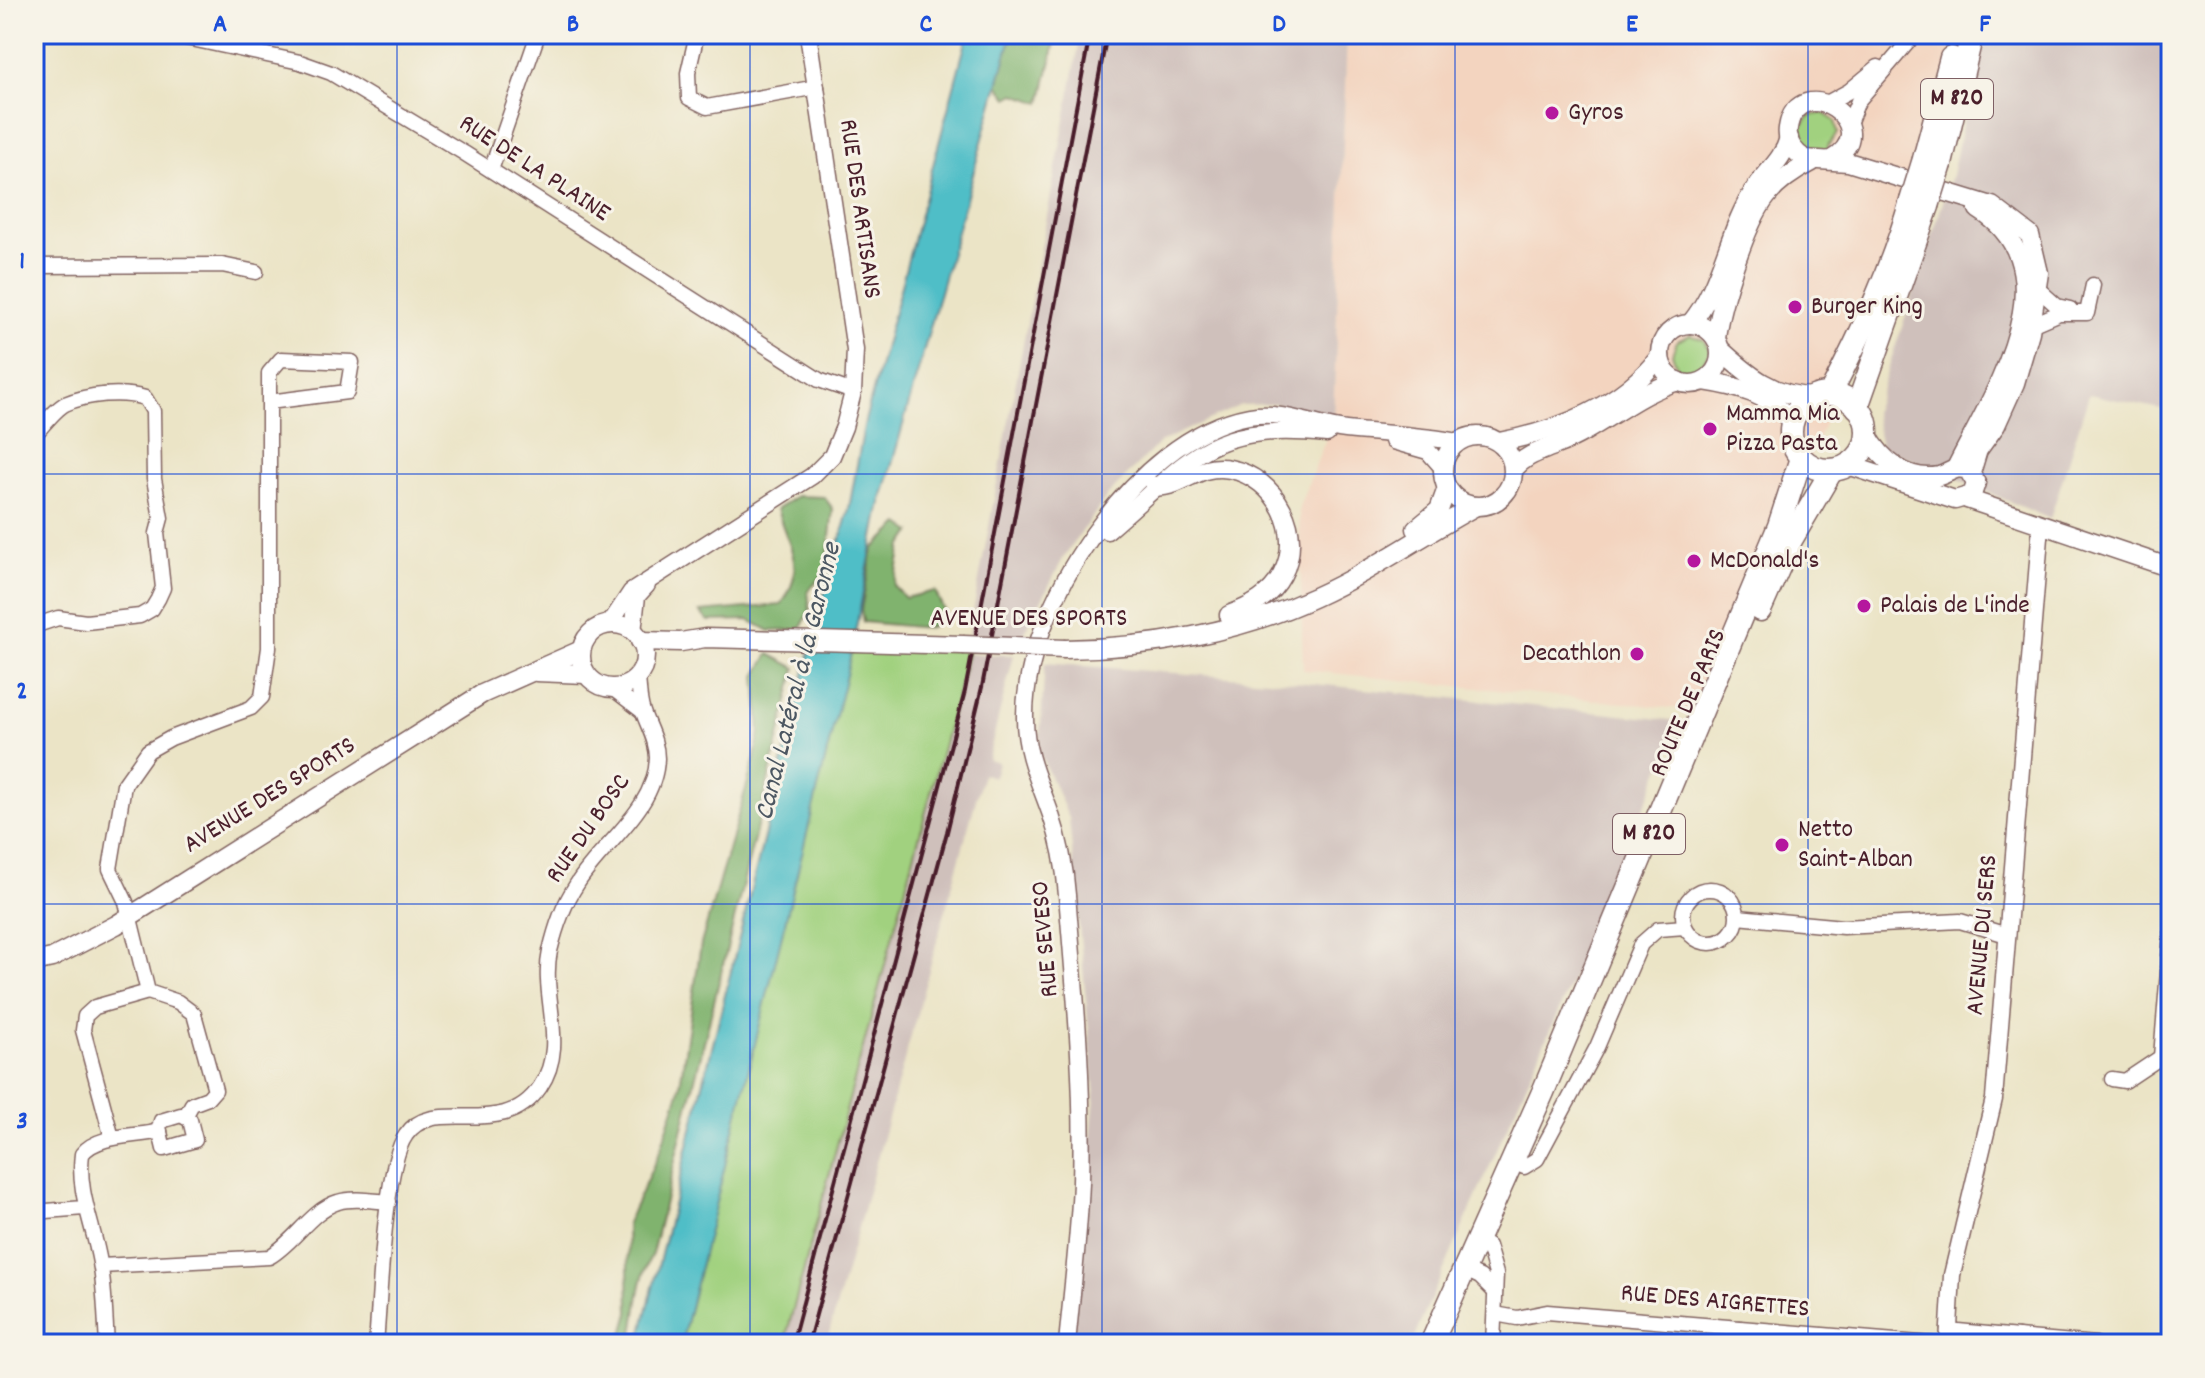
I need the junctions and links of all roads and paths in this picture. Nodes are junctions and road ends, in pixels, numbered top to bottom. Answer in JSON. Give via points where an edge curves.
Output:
{"nodes":[{"id":1,"x":168,"y":34,"type":"edge"},
{"id":2,"x":538,"y":34,"type":"edge"},
{"id":3,"x":697,"y":34,"type":"edge"},
{"id":4,"x":808,"y":34,"type":"edge"},
{"id":5,"x":1958,"y":34,"type":"edge"},
{"id":6,"x":1972,"y":34,"type":"edge"},
{"id":7,"x":1910,"y":39,"type":"edge"},
{"id":8,"x":817,"y":87,"type":"junction"},
{"id":9,"x":1827,"y":103,"type":"junction"},
{"id":10,"x":1848,"y":131,"type":"junction"},
{"id":11,"x":1789,"y":138,"type":"junction"},
{"id":12,"x":1822,"y":161,"type":"junction"},
{"id":13,"x":1932,"y":162,"type":"junction"},
{"id":14,"x":491,"y":170,"type":"junction"},
{"id":15,"x":1880,"y":171,"type":"junction"},
{"id":16,"x":1959,"y":197,"type":"junction"},
{"id":17,"x":1919,"y":204,"type":"junction"},
{"id":18,"x":34,"y":266,"type":"edge"},
{"id":19,"x":256,"y":272,"type":"dead end"},
{"id":20,"x":2093,"y":285,"type":"dead end"},
{"id":21,"x":2038,"y":289,"type":"junction"},
{"id":22,"x":2078,"y":311,"type":"junction"},
{"id":23,"x":1690,"y":324,"type":"junction"},
{"id":24,"x":2031,"y":325,"type":"junction"},
{"id":25,"x":1718,"y":343,"type":"junction"},
{"id":26,"x":1660,"y":356,"type":"junction"},
{"id":27,"x":1678,"y":381,"type":"junction"},
{"id":28,"x":1704,"y":381,"type":"junction"},
{"id":29,"x":853,"y":392,"type":"junction"},
{"id":30,"x":1822,"y":396,"type":"junction"},
{"id":31,"x":269,"y":402,"type":"junction"},
{"id":32,"x":1857,"y":407,"type":"junction"},
{"id":33,"x":1792,"y":422,"type":"junction"},
{"id":34,"x":1867,"y":434,"type":"junction"},
{"id":35,"x":34,"y":435,"type":"edge"},
{"id":36,"x":1458,"y":442,"type":"junction"},
{"id":37,"x":1499,"y":442,"type":"junction"},
{"id":38,"x":1801,"y":458,"type":"junction"},
{"id":39,"x":1443,"y":468,"type":"junction"},
{"id":40,"x":1840,"y":468,"type":"junction"},
{"id":41,"x":1514,"y":469,"type":"junction"},
{"id":42,"x":1963,"y":480,"type":"junction"},
{"id":43,"x":1154,"y":486,"type":"junction"},
{"id":44,"x":1447,"y":488,"type":"junction"},
{"id":45,"x":1474,"y":507,"type":"junction"},
{"id":46,"x":2041,"y":525,"type":"junction"},
{"id":47,"x":1084,"y":550,"type":"junction"},
{"id":48,"x":2171,"y":568,"type":"edge"},
{"id":49,"x":650,"y":582,"type":"junction"},
{"id":50,"x":1266,"y":615,"type":"junction"},
{"id":51,"x":609,"y":625,"type":"junction"},
{"id":52,"x":34,"y":626,"type":"edge"},
{"id":53,"x":637,"y":636,"type":"junction"},
{"id":54,"x":681,"y":642,"type":"junction"},
{"id":55,"x":1157,"y":643,"type":"junction"},
{"id":56,"x":581,"y":650,"type":"junction"},
{"id":57,"x":641,"y":669,"type":"junction"},
{"id":58,"x":533,"y":672,"type":"junction"},
{"id":59,"x":586,"y":674,"type":"junction"},
{"id":60,"x":612,"y":688,"type":"junction"},
{"id":61,"x":642,"y":711,"type":"junction"},
{"id":62,"x":129,"y":915,"type":"junction"},
{"id":63,"x":1738,"y":917,"type":"junction"},
{"id":64,"x":1685,"y":927,"type":"junction"},
{"id":65,"x":2171,"y":934,"type":"edge"},
{"id":66,"x":2007,"y":935,"type":"junction"},
{"id":67,"x":34,"y":962,"type":"edge"},
{"id":68,"x":148,"y":992,"type":"junction"},
{"id":69,"x":2161,"y":1057,"type":"junction"},
{"id":70,"x":2171,"y":1069,"type":"edge"},
{"id":71,"x":2112,"y":1079,"type":"dead end"},
{"id":72,"x":1543,"y":1092,"type":"junction"},
{"id":73,"x":185,"y":1117,"type":"junction"},
{"id":74,"x":160,"y":1131,"type":"junction"},
{"id":75,"x":112,"y":1138,"type":"junction"},
{"id":76,"x":1522,"y":1164,"type":"junction"},
{"id":77,"x":389,"y":1202,"type":"junction"},
{"id":78,"x":84,"y":1208,"type":"junction"},
{"id":79,"x":34,"y":1212,"type":"edge"},
{"id":80,"x":1478,"y":1241,"type":"junction"},
{"id":81,"x":101,"y":1266,"type":"junction"},
{"id":82,"x":1465,"y":1270,"type":"junction"},
{"id":83,"x":1495,"y":1292,"type":"junction"},
{"id":84,"x":1495,"y":1314,"type":"junction"},
{"id":85,"x":1740,"y":1328,"type":"junction"},
{"id":86,"x":1948,"y":1337,"type":"edge"},
{"id":87,"x":2019,"y":1340,"type":"edge"},
{"id":88,"x":107,"y":1344,"type":"edge"},
{"id":89,"x":376,"y":1344,"type":"edge"},
{"id":90,"x":1067,"y":1344,"type":"edge"},
{"id":91,"x":1431,"y":1344,"type":"edge"},
{"id":92,"x":1493,"y":1344,"type":"edge"},
{"id":93,"x":1739,"y":1344,"type":"edge"},
{"id":94,"x":1932,"y":1344,"type":"edge"},
{"id":95,"x":2096,"y":1344,"type":"edge"}],
"edges":[{"from":1,"to":14,"type":"street","name":"RUE DE LA PLAINE","via":[[331,73]]},
{"from":2,"to":14,"type":"street"},
{"from":3,"to":8,"type":"street","via":[[688,73],[689,98],[696,104],[707,107]]},
{"from":4,"to":8,"type":"street","name":"RUE DES ARTISANS"},
{"from":5,"to":13,"type":"main road","number":"M 820"},
{"from":6,"to":13,"type":"main road","number":"M 820"},
{"from":7,"to":9,"type":"street"},
{"from":7,"to":10,"type":"street","via":[[1858,101]]},
{"from":8,"to":29,"type":"street","name":"RUE DES ARTISANS","via":[[854,338]]},
{"from":9,"to":10,"type":"main road","via":[[1843,114]]},
{"from":9,"to":11,"type":"main road","via":[[1812,102],[1795,112]]},
{"from":10,"to":12,"type":"main road","via":[[1842,152]]},
{"from":10,"to":15,"type":"main road","via":[[1861,156]]},
{"from":11,"to":12,"type":"main road","via":[[1799,155]]},
{"from":11,"to":23,"type":"main road","via":[[1784,155],[1747,202],[1712,288]]},
{"from":12,"to":15,"type":"main road"},
{"from":12,"to":25,"type":"main road","via":[[1776,187],[1759,208],[1720,313]]},
{"from":13,"to":17,"type":"main road","number":"M 820","bridge":true},
{"from":14,"to":29,"type":"street","name":"RUE DE LA PLAINE","via":[[819,380]]},
{"from":15,"to":16,"type":"main road"},
{"from":16,"to":21,"type":"main road","via":[[1992,206],[2030,235]]},
{"from":16,"to":42,"type":"main road","via":[[2004,229],[2024,281],[2017,332]]},
{"from":17,"to":30,"type":"main road","number":"M 820","via":[[1862,335]]},
{"from":17,"to":32,"type":"main road","number":"M 820"},
{"from":18,"to":19,"type":"street","via":[[222,265]]},
{"from":20,"to":22,"type":"street","via":[[2087,313]]},
{"from":21,"to":22,"type":"street","via":[[2057,306]]},
{"from":21,"to":24,"type":"main road"},
{"from":22,"to":24,"type":"street"},
{"from":23,"to":25,"type":"main road","via":[[1702,326]]},
{"from":23,"to":26,"type":"main road","via":[[1671,331]]},
{"from":24,"to":42,"type":"main road","via":[[2015,383]]},
{"from":25,"to":28,"type":"main road","via":[[1717,368]]},
{"from":25,"to":30,"type":"main road","via":[[1776,392]]},
{"from":26,"to":27,"type":"main road","via":[[1667,374]]},
{"from":26,"to":37,"type":"main road","via":[[1644,375],[1577,420]]},
{"from":27,"to":28,"type":"main road"},
{"from":27,"to":41,"type":"main road","via":[[1577,436],[1529,455]]},
{"from":28,"to":33,"type":"main road","via":[[1765,398]]},
{"from":29,"to":49,"type":"street","name":"RUE DES ARTISANS","via":[[832,456],[812,476]]},
{"from":30,"to":32,"type":"main road","via":[[1847,399]]},
{"from":30,"to":33,"type":"main road","via":[[1800,407]]},
{"from":31,"to":31,"type":"street","via":[[269,373],[281,359],[352,362],[347,392]]},
{"from":31,"to":62,"type":"street","via":[[269,648],[262,697],[251,708],[148,751],[124,785],[110,869]]},
{"from":32,"to":34,"type":"main road"},
{"from":33,"to":38,"type":"main road","via":[[1791,439]]},
{"from":34,"to":40,"type":"main road","via":[[1862,450]]},
{"from":34,"to":42,"type":"main road","via":[[1882,456],[1901,470]]},
{"from":35,"to":52,"type":"street","via":[[63,405],[92,397],[145,398],[153,411],[163,588],[152,609],[140,616],[86,622],[58,618]]},
{"from":36,"to":37,"type":"main road","via":[[1478,436]]},
{"from":36,"to":39,"type":"main road"},
{"from":36,"to":47,"type":"street","name":"RUE SEVESO","via":[[1315,425],[1284,414],[1248,416],[1221,424],[1153,466]]},
{"from":37,"to":41,"type":"main road"},
{"from":38,"to":40,"type":"main road","via":[[1811,466]]},
{"from":38,"to":72,"type":"main road","name":"ROUTE DE PARIS","number":"M 820","via":[[1779,526]]},
{"from":39,"to":43,"type":"street","name":"RUE SEVESO","via":[[1428,451],[1412,445],[1272,430],[1217,443]]},
{"from":39,"to":44,"type":"main road"},
{"from":40,"to":42,"type":"main road","via":[[1946,494],[1943,481]]},
{"from":40,"to":72,"type":"main road","name":"ROUTE DE PARIS","number":"M 820","via":[[1791,540],[1597,986]]},
{"from":41,"to":45,"type":"main road","via":[[1501,498]]},
{"from":42,"to":46,"type":"main road","via":[[1992,508]]},
{"from":43,"to":47,"type":"street","name":"RUE SEVESO"},
{"from":43,"to":55,"type":"main road","via":[[1165,488],[1212,467],[1245,473],[1274,495],[1284,511],[1290,545],[1281,576],[1262,598]]},
{"from":44,"to":45,"type":"main road","via":[[1461,503]]},
{"from":44,"to":50,"type":"main road","name":"AVENUE DES SPORTS","via":[[1439,510],[1413,531]]},
{"from":45,"to":50,"type":"main road","name":"AVENUE DES SPORTS","via":[[1325,592]]},
{"from":46,"to":48,"type":"main road"},
{"from":46,"to":66,"type":"street","name":"AVENUE DU SERS"},
{"from":47,"to":90,"type":"street","name":"RUE SEVESO","via":[[1047,612],[1025,716],[1030,762],[1064,867],[1079,1056],[1081,1184]]},
{"from":49,"to":51,"type":"street","name":"RUE DES ARTISANS","via":[[620,603]]},
{"from":49,"to":53,"type":"street","via":[[637,596]]},
{"from":50,"to":55,"type":"main road","name":"AVENUE DES SPORTS"},
{"from":51,"to":53,"type":"main road"},
{"from":51,"to":56,"type":"main road","via":[[591,633]]},
{"from":53,"to":54,"type":"main road"},
{"from":53,"to":57,"type":"main road"},
{"from":54,"to":55,"type":"main road","name":"AVENUE DES SPORTS","bridge":true,"via":[[787,639],[1065,649]]},
{"from":54,"to":57,"type":"main road"},
{"from":56,"to":58,"type":"main road","name":"AVENUE DES SPORTS"},
{"from":56,"to":59,"type":"main road"},
{"from":57,"to":60,"type":"main road","via":[[622,687]]},
{"from":57,"to":61,"type":"street","name":"RUE DU BOSC"},
{"from":58,"to":59,"type":"main road","name":"AVENUE DES SPORTS"},
{"from":58,"to":62,"type":"main road","name":"AVENUE DES SPORTS","via":[[482,694]]},
{"from":59,"to":60,"type":"main road"},
{"from":60,"to":61,"type":"street"},
{"from":61,"to":77,"type":"street","name":"RUE DU BOSC","via":[[657,756],[655,774],[639,807],[578,882],[558,917],[549,958],[554,1057],[544,1081],[531,1100],[500,1117],[426,1118],[417,1123],[399,1146]]},
{"from":62,"to":67,"type":"main road","name":"AVENUE DES SPORTS","via":[[52,958]]},
{"from":62,"to":68,"type":"street"},
{"from":63,"to":64,"type":"street","via":[[1732,933],[1718,942],[1699,941]]},
{"from":63,"to":64,"type":"street","via":[[1732,898],[1706,888],[1686,902]]},
{"from":63,"to":66,"type":"street","via":[[1843,927],[1960,921]]},
{"from":64,"to":76,"type":"street","via":[[1658,929],[1641,944],[1597,1047]]},
{"from":65,"to":69,"type":"street"},
{"from":66,"to":86,"type":"street","name":"AVENUE DU SERS","via":[[1994,1099],[1952,1275]]},
{"from":68,"to":73,"type":"street","via":[[194,1014],[215,1090],[192,1104]]},
{"from":68,"to":75,"type":"street","via":[[95,1007],[85,1016],[83,1030]]},
{"from":69,"to":70,"type":"street"},
{"from":69,"to":71,"type":"street","via":[[2125,1081]]},
{"from":72,"to":76,"type":"main road","name":"ROUTE DE PARIS","number":"M 820"},
{"from":73,"to":74,"type":"street","via":[[161,1121]]},
{"from":73,"to":74,"type":"street","via":[[195,1140],[164,1149]]},
{"from":74,"to":75,"type":"street"},
{"from":75,"to":78,"type":"street","via":[[87,1146],[82,1154]]},
{"from":76,"to":80,"type":"main road","name":"ROUTE DE PARIS","number":"M 820"},
{"from":77,"to":81,"type":"street","via":[[340,1201],[269,1257]]},
{"from":77,"to":89,"type":"street","name":"RUE DU BOSC"},
{"from":78,"to":79,"type":"street"},
{"from":78,"to":81,"type":"street"},
{"from":80,"to":82,"type":"main road","name":"ROUTE DE PARIS","number":"M 820"},
{"from":80,"to":83,"type":"street","via":[[1490,1251]]},
{"from":81,"to":88,"type":"street"},
{"from":82,"to":83,"type":"street"},
{"from":82,"to":91,"type":"main road","name":"ROUTE DE PARIS","number":"M 820"},
{"from":83,"to":84,"type":"street"},
{"from":84,"to":85,"type":"street","name":"RUE DES AIGRETTES","via":[[1517,1318],[1547,1312]]},
{"from":84,"to":92,"type":"street"},
{"from":85,"to":93,"type":"street"},
{"from":85,"to":94,"type":"street","name":"RUE DES AIGRETTES"},
{"from":86,"to":87,"type":"street"},
{"from":87,"to":95,"type":"street"}]}
